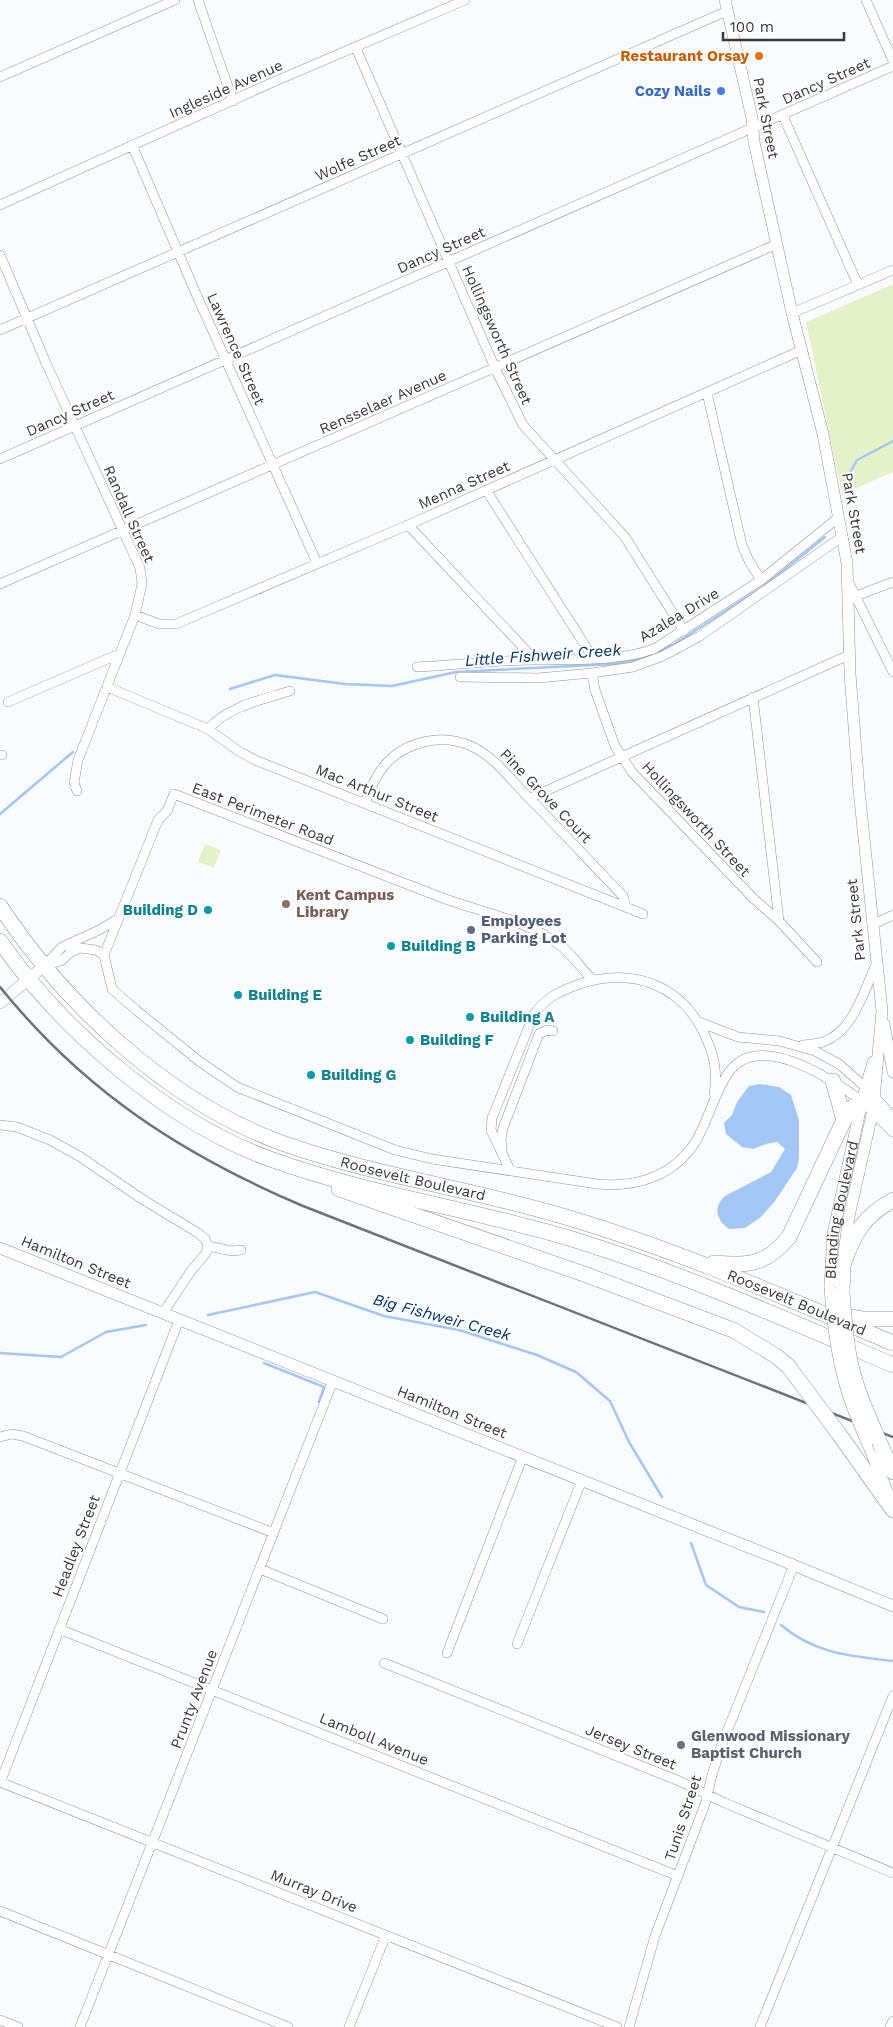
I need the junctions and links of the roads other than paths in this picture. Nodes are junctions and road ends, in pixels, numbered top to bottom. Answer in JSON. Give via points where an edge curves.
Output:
{"nodes":[{"id":1,"x":176,"y":0,"type":"edge"},
{"id":2,"x":198,"y":0,"type":"edge"},
{"id":3,"x":866,"y":0,"type":"edge"},
{"id":4,"x":461,"y":1,"type":"edge"},
{"id":5,"x":726,"y":6,"type":"edge"},
{"id":6,"x":356,"y":48,"type":"junction"},
{"id":7,"x":893,"y":61,"type":"edge"},
{"id":8,"x":893,"y":66,"type":"edge"},
{"id":9,"x":0,"y":77,"type":"edge"},
{"id":10,"x":232,"y":101,"type":"junction"},
{"id":11,"x":783,"y":116,"type":"junction"},
{"id":12,"x":753,"y":128,"type":"junction"},
{"id":13,"x":132,"y":145,"type":"junction"},
{"id":14,"x":402,"y":154,"type":"junction"},
{"id":15,"x":0,"y":205,"type":"edge"},
{"id":16,"x":777,"y":244,"type":"junction"},
{"id":17,"x":179,"y":252,"type":"junction"},
{"id":18,"x":0,"y":255,"type":"edge"},
{"id":19,"x":450,"y":261,"type":"junction"},
{"id":20,"x":893,"y":270,"type":"edge"},
{"id":21,"x":858,"y":285,"type":"junction"},
{"id":22,"x":792,"y":313,"type":"junction"},
{"id":23,"x":27,"y":319,"type":"junction"},
{"id":24,"x":0,"y":330,"type":"edge"},
{"id":25,"x":802,"y":350,"type":"junction"},
{"id":26,"x":226,"y":359,"type":"junction"},
{"id":27,"x":495,"y":368,"type":"junction"},
{"id":28,"x":707,"y":393,"type":"junction"},
{"id":29,"x":75,"y":426,"type":"junction"},
{"id":30,"x":0,"y":459,"type":"edge"},
{"id":31,"x":554,"y":460,"type":"junction"},
{"id":32,"x":274,"y":465,"type":"junction"},
{"id":33,"x":486,"y":490,"type":"junction"},
{"id":34,"x":839,"y":517,"type":"junction"},
{"id":35,"x":408,"y":525,"type":"junction"},
{"id":36,"x":123,"y":530,"type":"junction"},
{"id":37,"x":843,"y":536,"type":"junction"},
{"id":38,"x":317,"y":563,"type":"junction"},
{"id":39,"x":761,"y":580,"type":"junction"},
{"id":40,"x":893,"y":582,"type":"edge"},
{"id":41,"x":0,"y":584,"type":"edge"},
{"id":42,"x":852,"y":598,"type":"junction"},
{"id":43,"x":135,"y":615,"type":"junction"},
{"id":44,"x":684,"y":631,"type":"junction"},
{"id":45,"x":119,"y":654,"type":"junction"},
{"id":46,"x":849,"y":655,"type":"junction"},
{"id":47,"x":591,"y":659,"type":"junction"},
{"id":48,"x":535,"y":660,"type":"junction"},
{"id":49,"x":417,"y":667,"type":"dead end"},
{"id":50,"x":592,"y":672,"type":"junction"},
{"id":51,"x":893,"y":672,"type":"edge"},
{"id":52,"x":460,"y":677,"type":"dead end"},
{"id":53,"x":106,"y":687,"type":"junction"},
{"id":54,"x":290,"y":691,"type":"dead end"},
{"id":55,"x":753,"y":697,"type":"junction"},
{"id":56,"x":8,"y":702,"type":"dead end"},
{"id":57,"x":208,"y":729,"type":"junction"},
{"id":58,"x":621,"y":757,"type":"junction"},
{"id":59,"x":77,"y":791,"type":"dead end"},
{"id":60,"x":530,"y":798,"type":"junction"},
{"id":61,"x":365,"y":803,"type":"junction"},
{"id":62,"x":0,"y":906,"type":"edge"},
{"id":63,"x":626,"y":907,"type":"junction"},
{"id":64,"x":643,"y":914,"type":"dead end"},
{"id":65,"x":893,"y":915,"type":"edge"},
{"id":66,"x":119,"y":917,"type":"junction"},
{"id":67,"x":779,"y":921,"type":"junction"},
{"id":68,"x":872,"y":925,"type":"junction"},
{"id":69,"x":0,"y":941,"type":"edge"},
{"id":70,"x":104,"y":956,"type":"junction"},
{"id":71,"x":816,"y":962,"type":"dead end"},
{"id":72,"x":876,"y":965,"type":"junction"},
{"id":73,"x":44,"y":966,"type":"junction"},
{"id":74,"x":29,"y":978,"type":"junction"},
{"id":75,"x":593,"y":980,"type":"junction"},
{"id":76,"x":0,"y":1003,"type":"edge"},
{"id":77,"x":882,"y":1012,"type":"junction"},
{"id":78,"x":699,"y":1022,"type":"junction"},
{"id":79,"x":553,"y":1031,"type":"dead end"},
{"id":80,"x":800,"y":1046,"type":"junction"},
{"id":81,"x":893,"y":1072,"type":"edge"},
{"id":82,"x":833,"y":1081,"type":"junction"},
{"id":83,"x":869,"y":1099,"type":"junction"},
{"id":84,"x":710,"y":1109,"type":"junction"},
{"id":85,"x":893,"y":1118,"type":"edge"},
{"id":86,"x":844,"y":1120,"type":"junction"},
{"id":87,"x":0,"y":1125,"type":"edge"},
{"id":88,"x":893,"y":1130,"type":"edge"},
{"id":89,"x":504,"y":1156,"type":"junction"},
{"id":90,"x":271,"y":1160,"type":"junction"},
{"id":91,"x":510,"y":1170,"type":"junction"},
{"id":92,"x":893,"y":1200,"type":"edge"},
{"id":93,"x":208,"y":1246,"type":"junction"},
{"id":94,"x":0,"y":1248,"type":"edge"},
{"id":95,"x":241,"y":1250,"type":"dead end"},
{"id":96,"x":697,"y":1262,"type":"junction"},
{"id":97,"x":843,"y":1265,"type":"junction"},
{"id":98,"x":836,"y":1290,"type":"junction"},
{"id":99,"x":809,"y":1308,"type":"junction"},
{"id":100,"x":162,"y":1313,"type":"junction"},
{"id":101,"x":893,"y":1319,"type":"edge"},
{"id":102,"x":179,"y":1320,"type":"junction"},
{"id":103,"x":893,"y":1343,"type":"edge"},
{"id":104,"x":893,"y":1364,"type":"edge"},
{"id":105,"x":333,"y":1382,"type":"junction"},
{"id":106,"x":0,"y":1437,"type":"edge"},
{"id":107,"x":523,"y":1456,"type":"junction"},
{"id":108,"x":119,"y":1472,"type":"junction"},
{"id":109,"x":893,"y":1472,"type":"edge"},
{"id":110,"x":582,"y":1480,"type":"junction"},
{"id":111,"x":893,"y":1505,"type":"edge"},
{"id":112,"x":893,"y":1510,"type":"edge"},
{"id":113,"x":274,"y":1533,"type":"junction"},
{"id":114,"x":794,"y":1565,"type":"junction"},
{"id":115,"x":260,"y":1569,"type":"junction"},
{"id":116,"x":893,"y":1606,"type":"edge"},
{"id":117,"x":383,"y":1619,"type":"dead end"},
{"id":118,"x":59,"y":1628,"type":"junction"},
{"id":119,"x":517,"y":1644,"type":"dead end"},
{"id":120,"x":448,"y":1653,"type":"dead end"},
{"id":121,"x":384,"y":1663,"type":"dead end"},
{"id":122,"x":212,"y":1689,"type":"junction"},
{"id":123,"x":893,"y":1696,"type":"edge"},
{"id":124,"x":0,"y":1782,"type":"edge"},
{"id":125,"x":707,"y":1794,"type":"junction"},
{"id":126,"x":152,"y":1842,"type":"junction"},
{"id":127,"x":832,"y":1847,"type":"junction"},
{"id":128,"x":893,"y":1873,"type":"edge"},
{"id":129,"x":678,"y":1876,"type":"junction"},
{"id":130,"x":0,"y":1911,"type":"edge"},
{"id":131,"x":386,"y":1935,"type":"junction"},
{"id":132,"x":109,"y":1954,"type":"junction"},
{"id":133,"x":0,"y":2020,"type":"edge"},
{"id":134,"x":893,"y":2021,"type":"edge"},
{"id":135,"x":18,"y":2027,"type":"edge"},
{"id":136,"x":80,"y":2027,"type":"edge"},
{"id":137,"x":288,"y":2027,"type":"edge"},
{"id":138,"x":349,"y":2027,"type":"edge"},
{"id":139,"x":617,"y":2027,"type":"edge"},
{"id":140,"x":629,"y":2027,"type":"edge"},
{"id":141,"x":760,"y":2027,"type":"edge"},
{"id":142,"x":890,"y":2027,"type":"edge"}],
"edges":[{"from":1,"to":9,"type":"street"},
{"from":2,"to":10,"type":"street"},
{"from":3,"to":7,"type":"street"},
{"from":4,"to":6,"type":"street","name":"Ingleside Avenue"},
{"from":5,"to":12,"type":"street","name":"Park Street"},
{"from":5,"to":14,"type":"street","name":"Wolfe Street"},
{"from":6,"to":10,"type":"street","name":"Ingleside Avenue"},
{"from":6,"to":14,"type":"street","name":"Hollingsworth Street"},
{"from":8,"to":11,"type":"street","name":"Dancy Street"},
{"from":10,"to":13,"type":"street","name":"Ingleside Avenue"},
{"from":11,"to":12,"type":"street","name":"Dancy Street"},
{"from":11,"to":21,"type":"street"},
{"from":12,"to":16,"type":"street","name":"Park Street"},
{"from":12,"to":19,"type":"street","name":"Dancy Street"},
{"from":13,"to":15,"type":"street","name":"Ingleside Avenue"},
{"from":13,"to":17,"type":"street","name":"Lawrence Street"},
{"from":14,"to":17,"type":"street","name":"Wolfe Street"},
{"from":14,"to":19,"type":"street","name":"Hollingsworth Street"},
{"from":16,"to":22,"type":"street","name":"Park Street"},
{"from":16,"to":27,"type":"street","name":"Rensselaer Avenue"},
{"from":17,"to":23,"type":"street","name":"Wolfe Street"},
{"from":17,"to":26,"type":"street","name":"Lawrence Street"},
{"from":18,"to":23,"type":"street","name":"Randall Street"},
{"from":19,"to":26,"type":"street","name":"Dancy Street"},
{"from":19,"to":27,"type":"street","name":"Hollingsworth Street"},
{"from":20,"to":21,"type":"street"},
{"from":21,"to":22,"type":"street"},
{"from":22,"to":25,"type":"street","name":"Park Street"},
{"from":23,"to":24,"type":"street","name":"Wolfe Street"},
{"from":23,"to":29,"type":"street","name":"Randall Street"},
{"from":25,"to":28,"type":"street","name":"Menna Street"},
{"from":25,"to":34,"type":"street","name":"Park Street"},
{"from":26,"to":29,"type":"street","name":"Dancy Street"},
{"from":26,"to":32,"type":"street","name":"Lawrence Street"},
{"from":27,"to":31,"type":"street","name":"Hollingsworth Street","via":[[523,425]]},
{"from":27,"to":32,"type":"street","name":"Rensselaer Avenue"},
{"from":28,"to":31,"type":"street","name":"Menna Street"},
{"from":28,"to":39,"type":"street","via":[[742,545]]},
{"from":29,"to":30,"type":"street","name":"Dancy Street"},
{"from":29,"to":36,"type":"street","name":"Randall Street"},
{"from":31,"to":33,"type":"street","name":"Menna Street"},
{"from":31,"to":44,"type":"street","name":"Hollingsworth Street","via":[[625,537]]},
{"from":32,"to":36,"type":"street","name":"Rensselaer Avenue"},
{"from":32,"to":38,"type":"street","name":"Lawrence Street"},
{"from":33,"to":35,"type":"street","name":"Menna Street"},
{"from":33,"to":47,"type":"street"},
{"from":34,"to":37,"type":"street","name":"Park Street"},
{"from":34,"to":39,"type":"street","name":"Azalea Drive"},
{"from":35,"to":38,"type":"street","name":"Menna Street"},
{"from":35,"to":48,"type":"street"},
{"from":36,"to":41,"type":"street","name":"Rensselaer Avenue"},
{"from":36,"to":43,"type":"street","name":"Randall Street","via":[[140,568],[141,596]]},
{"from":37,"to":42,"type":"street","name":"Park Street"},
{"from":37,"to":50,"type":"street","name":"Azalea Drive","via":[[700,636],[663,656],[633,667]]},
{"from":38,"to":43,"type":"street","name":"Menna Street","via":[[176,624],[159,624]]},
{"from":39,"to":44,"type":"street","name":"Azalea Drive"},
{"from":40,"to":42,"type":"street"},
{"from":42,"to":46,"type":"street","name":"Park Street"},
{"from":42,"to":51,"type":"street"},
{"from":43,"to":45,"type":"street","name":"Randall Street"},
{"from":44,"to":47,"type":"street","name":"Azalea Drive","via":[[635,656]]},
{"from":45,"to":53,"type":"street","name":"Randall Street"},
{"from":45,"to":56,"type":"street"},
{"from":46,"to":55,"type":"street"},
{"from":46,"to":68,"type":"street","name":"Park Street"},
{"from":47,"to":48,"type":"street","name":"Azalea Drive"},
{"from":48,"to":49,"type":"street","name":"Azalea Drive"},
{"from":50,"to":52,"type":"street","name":"Azalea Drive","via":[[538,678]]},
{"from":50,"to":58,"type":"street","name":"Hollingsworth Street","via":[[595,690]]},
{"from":53,"to":57,"type":"street","name":"Mac Arthur Street"},
{"from":53,"to":59,"type":"street","name":"Randall Street","via":[[78,760],[74,783]]},
{"from":54,"to":57,"type":"street","via":[[231,711]]},
{"from":55,"to":58,"type":"street"},
{"from":55,"to":67,"type":"street"},
{"from":57,"to":61,"type":"street","name":"Mac Arthur Street","via":[[255,760]]},
{"from":58,"to":60,"type":"street"},
{"from":58,"to":67,"type":"street","name":"Hollingsworth Street","via":[[746,891]]},
{"from":60,"to":61,"type":"street","name":"Pine Grove Court","via":[[484,753],[471,746],[442,740],[426,741],[397,754],[377,776]]},
{"from":60,"to":63,"type":"street","name":"Pine Grove Court","via":[[623,896]]},
{"from":61,"to":63,"type":"street","name":"Mac Arthur Street"},
{"from":62,"to":73,"type":"main road","name":"Roosevelt Boulevard"},
{"from":63,"to":64,"type":"street","name":"Mac Arthur Street"},
{"from":65,"to":68,"type":"street"},
{"from":66,"to":70,"type":"street","name":"East Perimeter Road"},
{"from":66,"to":73,"type":"street","via":[[101,930],[62,947]]},
{"from":66,"to":75,"type":"street","name":"East Perimeter Road","via":[[158,820],[168,811],[174,794],[539,933],[561,945]]},
{"from":67,"to":71,"type":"street","name":"Hollingsworth Street"},
{"from":68,"to":72,"type":"street","name":"Park Street"},
{"from":69,"to":74,"type":"main road","name":"Roosevelt Boulevard"},
{"from":70,"to":73,"type":"street","via":[[96,950],[80,948],[61,961]]},
{"from":70,"to":91,"type":"street","via":[[112,989],[193,1057],[237,1087],[407,1154]]},
{"from":72,"to":77,"type":"street","name":"Park Street"},
{"from":72,"to":80,"type":"street","via":[[845,1027],[824,1042]]},
{"from":73,"to":74,"type":"street"},
{"from":73,"to":96,"type":"main road","name":"Roosevelt Boulevard","via":[[108,1033],[150,1068],[205,1105],[252,1130],[326,1157],[556,1214]]},
{"from":74,"to":76,"type":"street"},
{"from":74,"to":90,"type":"main road","name":"Roosevelt Boulevard","via":[[79,1033],[152,1093],[224,1138]]},
{"from":75,"to":78,"type":"street","via":[[630,978],[652,983],[676,997]]},
{"from":75,"to":89,"type":"street","via":[[555,993],[534,1014],[492,1118],[491,1130]]},
{"from":77,"to":81,"type":"street"},
{"from":77,"to":83,"type":"street","name":"Park Street"},
{"from":78,"to":80,"type":"street","via":[[738,1037]]},
{"from":78,"to":84,"type":"street","via":[[710,1047],[716,1078]]},
{"from":79,"to":89,"type":"street","via":[[539,1034],[503,1128]]},
{"from":80,"to":83,"type":"street","via":[[839,1064]]},
{"from":82,"to":83,"type":"street"},
{"from":82,"to":84,"type":"street","via":[[782,1058],[752,1058],[730,1070]]},
{"from":82,"to":86,"type":"main road"},
{"from":83,"to":85,"type":"street"},
{"from":83,"to":86,"type":"main road","via":[[851,1108]]},
{"from":83,"to":88,"type":"street"},
{"from":83,"to":97,"type":"street","name":"Blanding Boulevard"},
{"from":83,"to":98,"type":"street","name":"Blanding Boulevard","via":[[833,1234]]},
{"from":84,"to":91,"type":"street","via":[[696,1141],[686,1154],[664,1173],[638,1183],[597,1184]]},
{"from":86,"to":96,"type":"main road","via":[[789,1238],[778,1252],[748,1264]]},
{"from":87,"to":93,"type":"street","via":[[17,1127],[80,1156],[198,1233]]},
{"from":89,"to":91,"type":"street"},
{"from":90,"to":104,"type":"main road","name":"Roosevelt Boulevard","via":[[336,1180],[527,1226],[621,1255],[729,1295]]},
{"from":90,"to":112,"type":"main road","bridge":true,"via":[[346,1192],[584,1274],[733,1330],[788,1366]]},
{"from":92,"to":97,"type":"main road","via":[[864,1220]]},
{"from":93,"to":95,"type":"street"},
{"from":93,"to":100,"type":"street"},
{"from":94,"to":100,"type":"street","name":"Hamilton Street"},
{"from":96,"to":99,"type":"main road","name":"Roosevelt Boulevard"},
{"from":97,"to":98,"type":"main road","name":"Blanding Boulevard"},
{"from":98,"to":109,"type":"main road","name":"Blanding Boulevard","bridge":true,"via":[[850,1362],[868,1416]]},
{"from":98,"to":111,"type":"street","name":"Blanding Boulevard","bridge":true,"via":[[833,1327],[842,1372],[851,1405]]},
{"from":99,"to":101,"type":"main road","via":[[863,1319]]},
{"from":99,"to":103,"type":"main road","name":"Roosevelt Boulevard"},
{"from":100,"to":102,"type":"street","name":"Hamilton Street"},
{"from":102,"to":105,"type":"street","name":"Hamilton Street"},
{"from":102,"to":108,"type":"street","name":"Headley Street"},
{"from":105,"to":107,"type":"street","name":"Hamilton Street"},
{"from":105,"to":113,"type":"street","name":"Prunty Avenue"},
{"from":106,"to":108,"type":"street","via":[[23,1436]]},
{"from":107,"to":110,"type":"street","name":"Hamilton Street"},
{"from":107,"to":120,"type":"street"},
{"from":108,"to":113,"type":"street"},
{"from":108,"to":118,"type":"street","name":"Headley Street"},
{"from":110,"to":114,"type":"street","name":"Hamilton Street"},
{"from":110,"to":119,"type":"street"},
{"from":113,"to":115,"type":"street","name":"Prunty Avenue"},
{"from":114,"to":116,"type":"street","name":"Hamilton Street"},
{"from":114,"to":125,"type":"street","name":"Tunis Street","via":[[722,1744]]},
{"from":115,"to":117,"type":"street"},
{"from":115,"to":122,"type":"street","name":"Prunty Avenue"},
{"from":118,"to":122,"type":"street","name":"Lamboll Avenue"},
{"from":118,"to":124,"type":"street","name":"Headley Street"},
{"from":121,"to":125,"type":"street","name":"Jersey Street"},
{"from":122,"to":126,"type":"street","name":"Prunty Avenue"},
{"from":122,"to":129,"type":"street","name":"Lamboll Avenue"},
{"from":123,"to":127,"type":"street"},
{"from":124,"to":126,"type":"street","name":"Murray Drive"},
{"from":125,"to":127,"type":"street","name":"Jersey Street"},
{"from":125,"to":129,"type":"street","name":"Tunis Street"},
{"from":126,"to":131,"type":"street","name":"Murray Drive"},
{"from":126,"to":132,"type":"street","name":"Prunty Avenue"},
{"from":127,"to":128,"type":"street","name":"Jersey Street"},
{"from":127,"to":141,"type":"street"},
{"from":129,"to":140,"type":"street","name":"Tunis Street","via":[[648,1956]]},
{"from":130,"to":132,"type":"street"},
{"from":131,"to":138,"type":"street"},
{"from":131,"to":139,"type":"street","name":"Murray Drive"},
{"from":132,"to":136,"type":"street","name":"Prunty Avenue"},
{"from":132,"to":137,"type":"street"},
{"from":133,"to":135,"type":"street"},
{"from":134,"to":142,"type":"street"}]}
